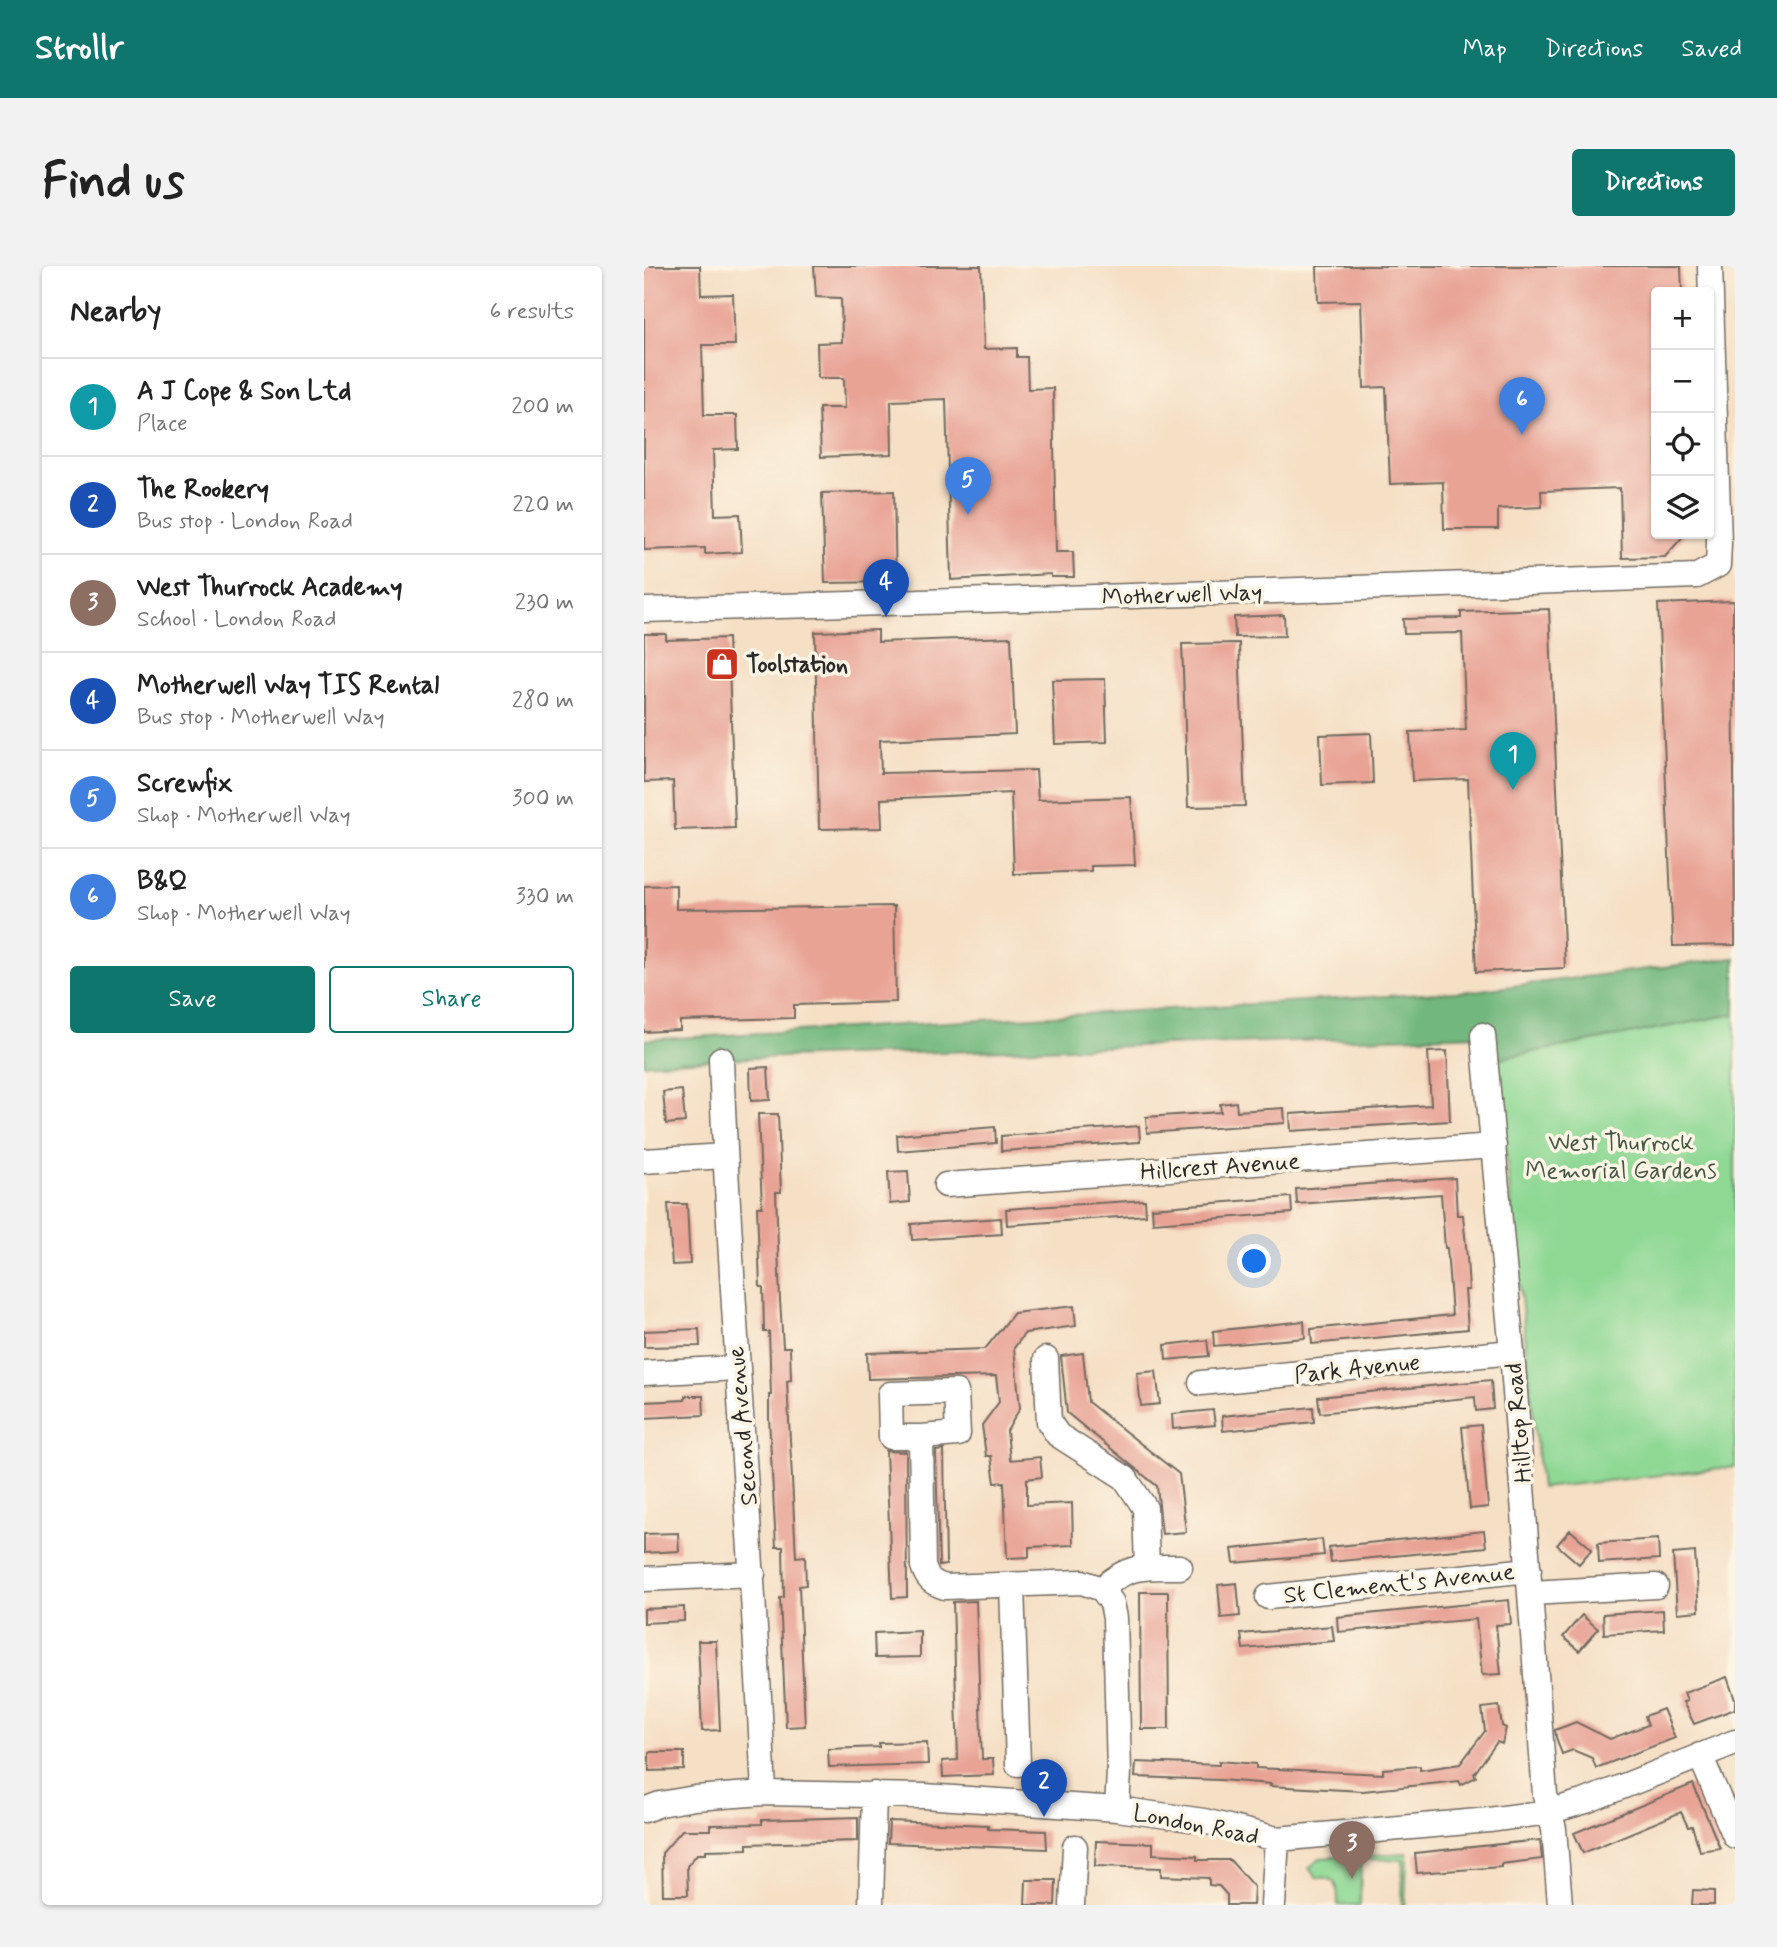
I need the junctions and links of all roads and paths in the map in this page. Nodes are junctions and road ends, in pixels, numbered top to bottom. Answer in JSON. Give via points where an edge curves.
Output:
{"nodes":[{"id":1,"x":1710,"y":266,"type":"edge"},
{"id":2,"x":644,"y":610,"type":"edge"},
{"id":3,"x":1483,"y":1035,"type":"dead end"},
{"id":4,"x":721,"y":1059,"type":"dead end"},
{"id":5,"x":1494,"y":1146,"type":"junction"},
{"id":6,"x":724,"y":1156,"type":"junction"},
{"id":7,"x":644,"y":1161,"type":"edge"},
{"id":8,"x":946,"y":1185,"type":"dead end"},
{"id":9,"x":1512,"y":1352,"type":"junction"},
{"id":10,"x":1045,"y":1359,"type":"dead end"},
{"id":11,"x":737,"y":1368,"type":"junction"},
{"id":12,"x":644,"y":1373,"type":"edge"},
{"id":13,"x":1201,"y":1383,"type":"dead end"},
{"id":14,"x":921,"y":1437,"type":"dead end"},
{"id":15,"x":1147,"y":1567,"type":"junction"},
{"id":16,"x":1180,"y":1567,"type":"dead end"},
{"id":17,"x":753,"y":1574,"type":"junction"},
{"id":18,"x":644,"y":1579,"type":"edge"},
{"id":19,"x":1530,"y":1581,"type":"junction"},
{"id":20,"x":1012,"y":1586,"type":"junction"},
{"id":21,"x":1656,"y":1586,"type":"dead end"},
{"id":22,"x":1102,"y":1589,"type":"junction"},
{"id":23,"x":1268,"y":1597,"type":"dead end"},
{"id":24,"x":1735,"y":1742,"type":"edge"},
{"id":25,"x":1700,"y":1755,"type":"junction"},
{"id":26,"x":1018,"y":1764,"type":"dead end"},
{"id":27,"x":764,"y":1793,"type":"junction"},
{"id":28,"x":874,"y":1794,"type":"junction"},
{"id":29,"x":1117,"y":1809,"type":"junction"},
{"id":30,"x":644,"y":1810,"type":"edge"},
{"id":31,"x":1548,"y":1812,"type":"junction"},
{"id":32,"x":1735,"y":1836,"type":"edge"},
{"id":33,"x":1277,"y":1839,"type":"junction"},
{"id":34,"x":1075,"y":1847,"type":"dead end"},
{"id":35,"x":1560,"y":1904,"type":"edge"},
{"id":36,"x":871,"y":1905,"type":"edge"},
{"id":37,"x":1072,"y":1905,"type":"edge"},
{"id":38,"x":1273,"y":1905,"type":"edge"}],
"edges":[{"from":1,"to":2,"type":"street","name":"Motherwell Way","via":[[1719,543],[1718,565],[1697,576]]},
{"from":3,"to":5,"type":"street","name":"Hilltop Road"},
{"from":4,"to":6,"type":"street","name":"Second Avenue"},
{"from":5,"to":8,"type":"street","name":"Hillcrest Avenue"},
{"from":5,"to":9,"type":"street","name":"Hilltop Road"},
{"from":6,"to":7,"type":"street"},
{"from":6,"to":11,"type":"street","name":"Second Avenue"},
{"from":9,"to":13,"type":"street","name":"Park Avenue"},
{"from":9,"to":19,"type":"street","name":"Hilltop Road"},
{"from":10,"to":15,"type":"street","via":[[1049,1422],[1058,1435],[1125,1478],[1145,1508]]},
{"from":11,"to":12,"type":"street"},
{"from":11,"to":17,"type":"street","name":"Second Avenue"},
{"from":14,"to":20,"type":"street","via":[[926,1577],[945,1587]]},
{"from":15,"to":16,"type":"street"},
{"from":15,"to":22,"type":"street","via":[[1121,1573]]},
{"from":17,"to":18,"type":"street"},
{"from":17,"to":27,"type":"street","name":"Second Avenue"},
{"from":19,"to":21,"type":"street","name":"St Clement's Avenue"},
{"from":19,"to":23,"type":"street","name":"St Clement's Avenue"},
{"from":19,"to":31,"type":"street","name":"Hilltop Road"},
{"from":20,"to":22,"type":"street","via":[[1082,1582]]},
{"from":20,"to":26,"type":"street"},
{"from":22,"to":29,"type":"street","via":[[1115,1618]]},
{"from":24,"to":25,"type":"street","name":"London Road"},
{"from":25,"to":31,"type":"street","name":"London Road"},
{"from":25,"to":32,"type":"street"},
{"from":27,"to":28,"type":"street","name":"London Road"},
{"from":27,"to":30,"type":"street","name":"London Road","via":[[679,1800]]},
{"from":28,"to":29,"type":"street","name":"London Road"},
{"from":28,"to":36,"type":"street"},
{"from":29,"to":33,"type":"street","name":"London Road","via":[[1204,1821]]},
{"from":31,"to":33,"type":"street","name":"London Road"},
{"from":31,"to":35,"type":"street","name":"Hilltop Road","via":[[1554,1829]]},
{"from":33,"to":38,"type":"street"},
{"from":34,"to":37,"type":"street"}]}
